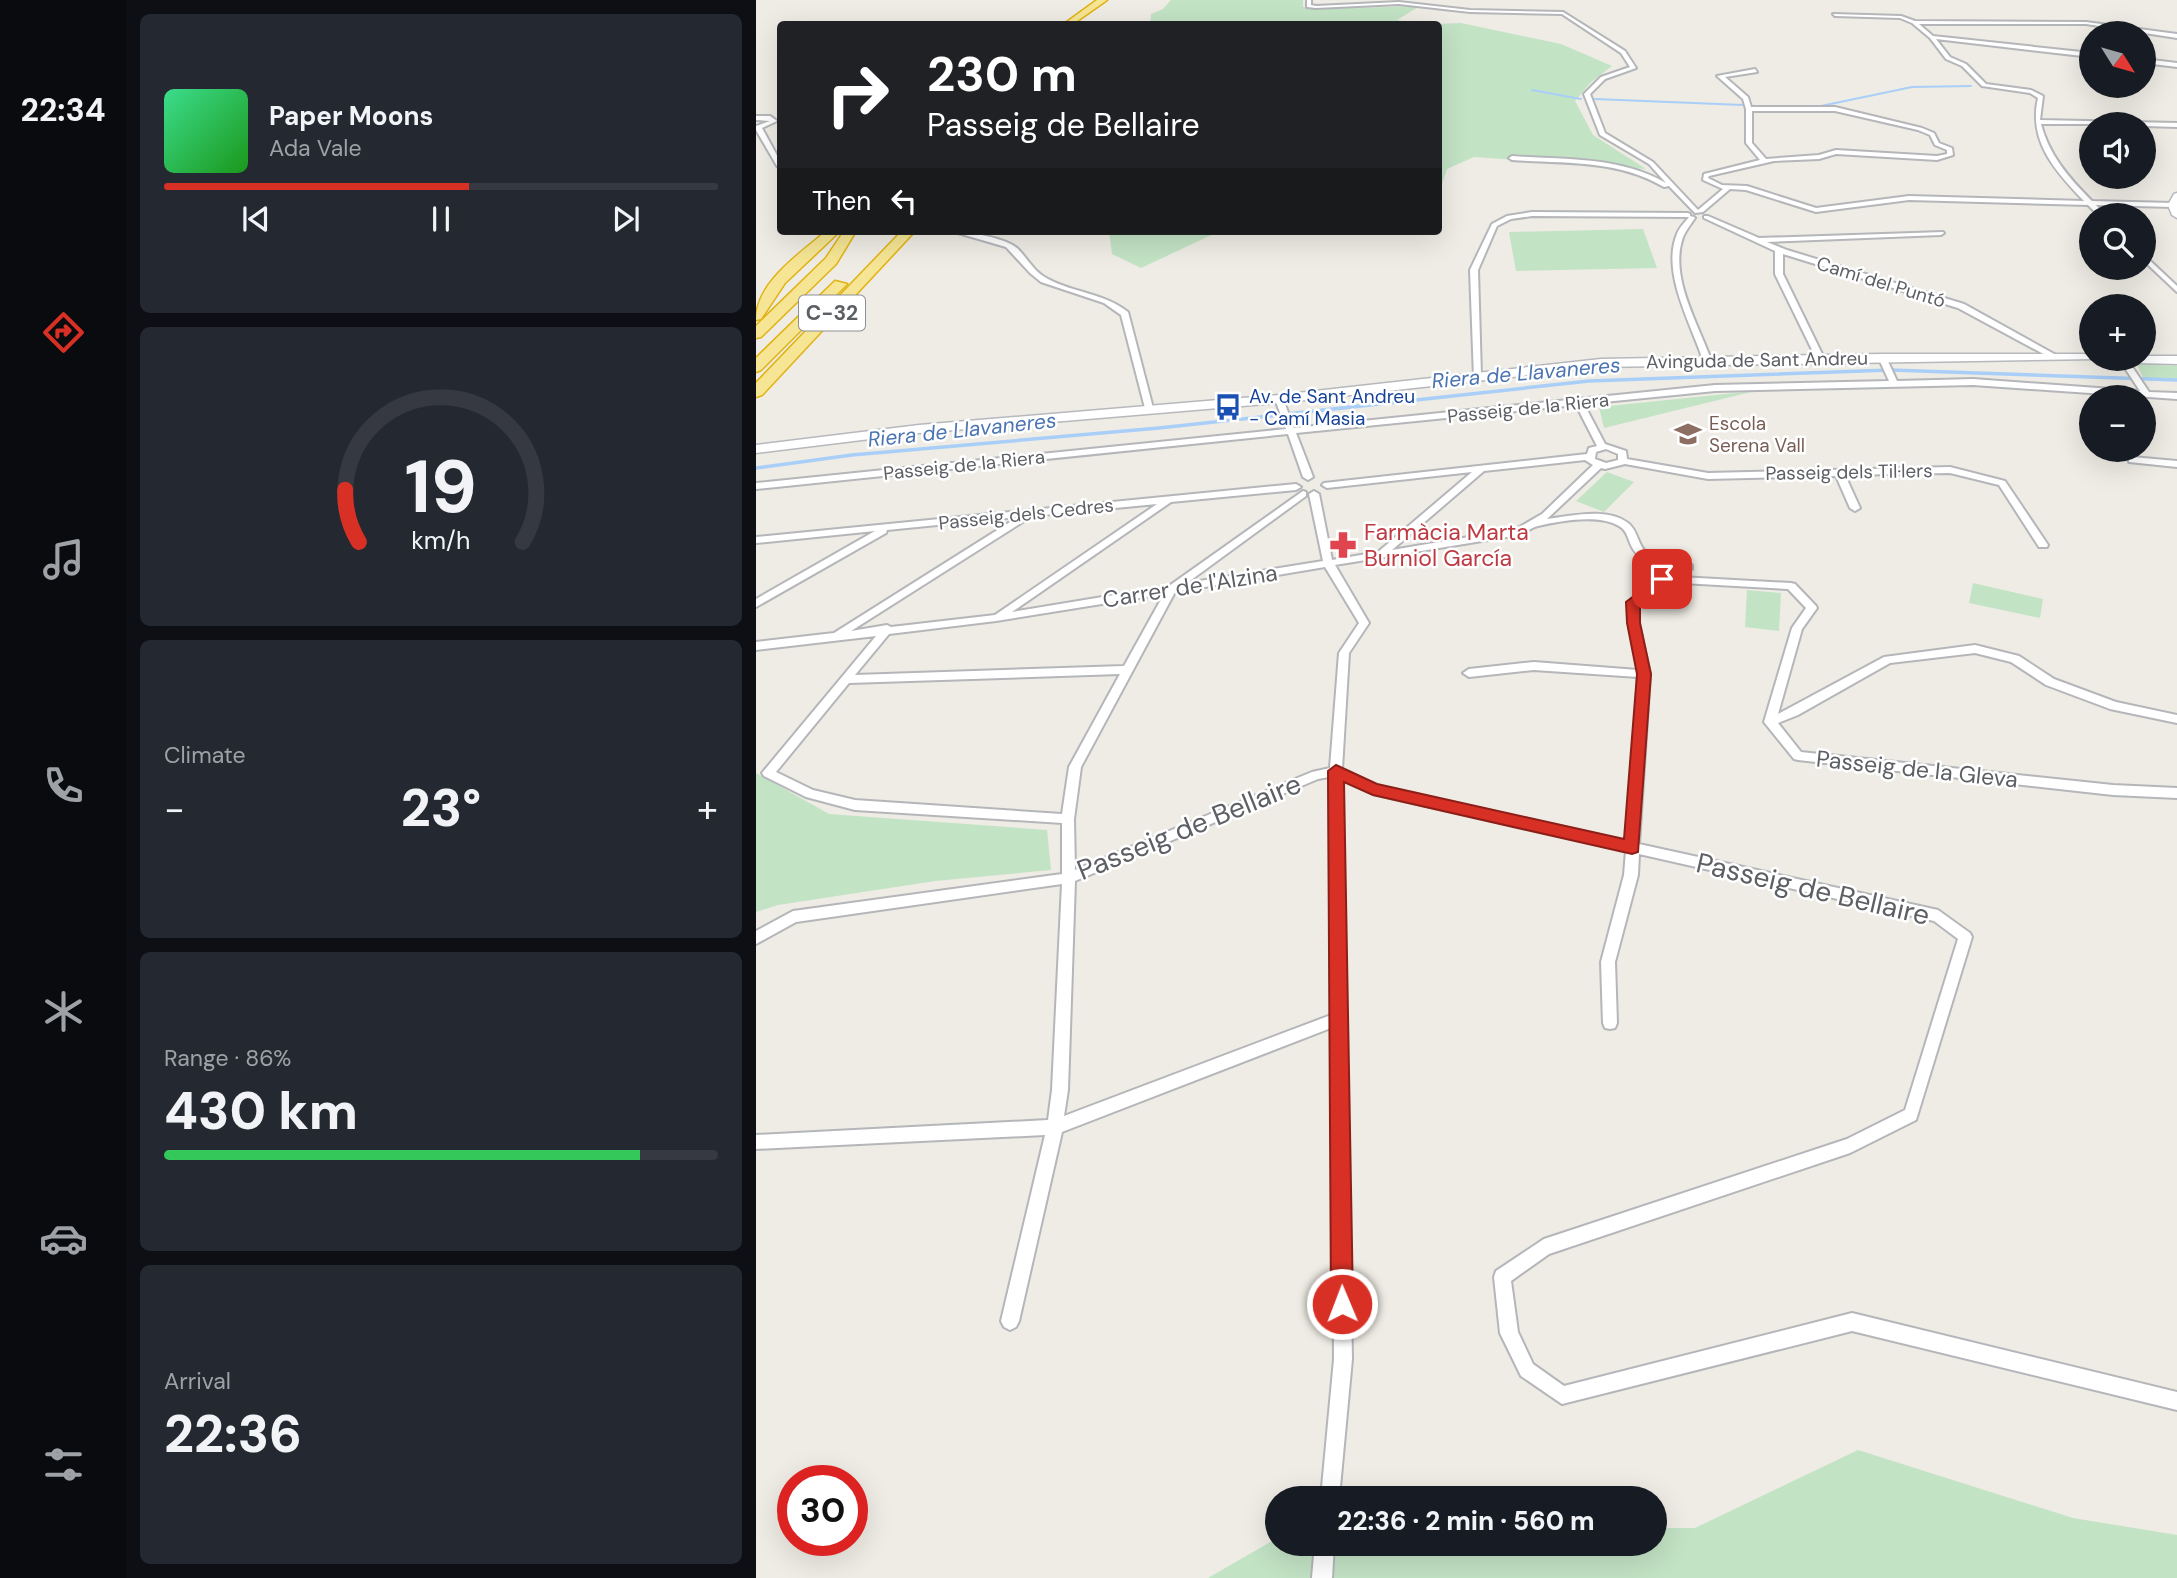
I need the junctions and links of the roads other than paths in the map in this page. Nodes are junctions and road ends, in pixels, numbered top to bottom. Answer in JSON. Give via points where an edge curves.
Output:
{"nodes":[{"id":1,"x":1103,"y":0,"type":"edge"},
{"id":2,"x":1116,"y":0,"type":"edge"},
{"id":3,"x":1309,"y":0,"type":"edge"},
{"id":4,"x":1478,"y":0,"type":"edge"},
{"id":5,"x":1470,"y":11,"type":"junction"},
{"id":6,"x":1835,"y":15,"type":"dead end"},
{"id":7,"x":1072,"y":21,"type":"edge"},
{"id":8,"x":1089,"y":21,"type":"edge"},
{"id":9,"x":1914,"y":22,"type":"junction"},
{"id":10,"x":2177,"y":36,"type":"edge"},
{"id":11,"x":1932,"y":37,"type":"junction"},
{"id":12,"x":2079,"y":54,"type":"edge"},
{"id":13,"x":2156,"y":62,"type":"edge"},
{"id":14,"x":2177,"y":65,"type":"edge"},
{"id":15,"x":1755,"y":71,"type":"dead end"},
{"id":16,"x":1749,"y":109,"type":"junction"},
{"id":17,"x":777,"y":115,"type":"edge"},
{"id":18,"x":766,"y":117,"type":"junction"},
{"id":19,"x":756,"y":118,"type":"edge"},
{"id":20,"x":777,"y":122,"type":"edge"},
{"id":21,"x":2037,"y":122,"type":"junction"},
{"id":22,"x":2177,"y":125,"type":"edge"},
{"id":23,"x":757,"y":128,"type":"edge"},
{"id":24,"x":1512,"y":158,"type":"dead end"},
{"id":25,"x":777,"y":161,"type":"edge"},
{"id":26,"x":1764,"y":161,"type":"junction"},
{"id":27,"x":1730,"y":187,"type":"junction"},
{"id":28,"x":1675,"y":192,"type":"junction"},
{"id":29,"x":2175,"y":200,"type":"edge"},
{"id":30,"x":2088,"y":202,"type":"junction"},
{"id":31,"x":1696,"y":214,"type":"junction"},
{"id":32,"x":2177,"y":215,"type":"edge"},
{"id":33,"x":1941,"y":233,"type":"dead end"},
{"id":34,"x":830,"y":235,"type":"edge"},
{"id":35,"x":847,"y":235,"type":"edge"},
{"id":36,"x":886,"y":235,"type":"edge"},
{"id":37,"x":905,"y":235,"type":"edge"},
{"id":38,"x":970,"y":235,"type":"edge"},
{"id":39,"x":1758,"y":240,"type":"junction"},
{"id":40,"x":1779,"y":250,"type":"junction"},
{"id":41,"x":2156,"y":269,"type":"edge"},
{"id":42,"x":2177,"y":290,"type":"edge"},
{"id":43,"x":756,"y":316,"type":"edge"},
{"id":44,"x":756,"y":334,"type":"edge"},
{"id":45,"x":2052,"y":355,"type":"junction"},
{"id":46,"x":2079,"y":356,"type":"edge"},
{"id":47,"x":1882,"y":357,"type":"junction"},
{"id":48,"x":1819,"y":358,"type":"junction"},
{"id":49,"x":2156,"y":359,"type":"edge"},
{"id":50,"x":1707,"y":360,"type":"junction"},
{"id":51,"x":2177,"y":360,"type":"edge"},
{"id":52,"x":756,"y":367,"type":"edge"},
{"id":53,"x":1477,"y":376,"type":"junction"},
{"id":54,"x":1894,"y":383,"type":"junction"},
{"id":55,"x":2079,"y":388,"type":"edge"},
{"id":56,"x":756,"y":392,"type":"edge"},
{"id":57,"x":2156,"y":395,"type":"edge"},
{"id":58,"x":1279,"y":398,"type":"junction"},
{"id":59,"x":2176,"y":398,"type":"edge"},
{"id":60,"x":1579,"y":403,"type":"junction"},
{"id":61,"x":1149,"y":408,"type":"junction"},
{"id":62,"x":1292,"y":433,"type":"junction"},
{"id":63,"x":1602,"y":446,"type":"junction"},
{"id":64,"x":756,"y":449,"type":"edge"},
{"id":65,"x":1588,"y":457,"type":"junction"},
{"id":66,"x":1623,"y":461,"type":"junction"},
{"id":67,"x":2154,"y":462,"type":"edge"},
{"id":68,"x":2177,"y":464,"type":"edge"},
{"id":69,"x":1598,"y":465,"type":"junction"},
{"id":70,"x":1480,"y":470,"type":"junction"},
{"id":71,"x":1839,"y":473,"type":"junction"},
{"id":72,"x":1308,"y":477,"type":"junction"},
{"id":73,"x":1327,"y":485,"type":"junction"},
{"id":74,"x":756,"y":486,"type":"edge"},
{"id":75,"x":1304,"y":492,"type":"junction"},
{"id":76,"x":1168,"y":500,"type":"junction"},
{"id":77,"x":1855,"y":508,"type":"dead end"},
{"id":78,"x":1031,"y":513,"type":"junction"},
{"id":79,"x":1535,"y":523,"type":"junction"},
{"id":80,"x":889,"y":527,"type":"junction"},
{"id":81,"x":756,"y":540,"type":"edge"},
{"id":82,"x":2043,"y":545,"type":"dead end"},
{"id":83,"x":1382,"y":554,"type":"junction"},
{"id":84,"x":1328,"y":563,"type":"junction"},
{"id":85,"x":1688,"y":567,"type":"dead end"},
{"id":86,"x":1171,"y":590,"type":"junction"},
{"id":87,"x":756,"y":604,"type":"edge"},
{"id":88,"x":996,"y":618,"type":"junction"},
{"id":89,"x":887,"y":629,"type":"junction"},
{"id":90,"x":835,"y":636,"type":"junction"},
{"id":91,"x":756,"y":646,"type":"edge"},
{"id":92,"x":1125,"y":670,"type":"junction"},
{"id":93,"x":1469,"y":673,"type":"dead end"},
{"id":94,"x":1644,"y":674,"type":"junction"},
{"id":95,"x":846,"y":679,"type":"junction"},
{"id":96,"x":2177,"y":719,"type":"edge"},
{"id":97,"x":1770,"y":722,"type":"junction"},
{"id":98,"x":1336,"y":771,"type":"junction"},
{"id":99,"x":2177,"y":793,"type":"edge"},
{"id":100,"x":1068,"y":819,"type":"junction"},
{"id":101,"x":1632,"y":847,"type":"junction"},
{"id":102,"x":1069,"y":877,"type":"junction"},
{"id":103,"x":756,"y":939,"type":"edge"},
{"id":104,"x":1337,"y":1018,"type":"junction"},
{"id":105,"x":1610,"y":1023,"type":"dead end"},
{"id":106,"x":1055,"y":1127,"type":"junction"},
{"id":107,"x":756,"y":1142,"type":"edge"},
{"id":108,"x":1010,"y":1321,"type":"dead end"},
{"id":109,"x":2177,"y":1401,"type":"edge"},
{"id":110,"x":1331,"y":1486,"type":"edge"},
{"id":111,"x":1324,"y":1556,"type":"edge"},
{"id":112,"x":1322,"y":1578,"type":"edge"}],
"edges":[{"from":1,"to":7,"type":"highway"},
{"from":2,"to":8,"type":"highway"},
{"from":3,"to":5,"type":"street","via":[[1313,7],[1399,3]]},
{"from":4,"to":5,"type":"street"},
{"from":5,"to":28,"type":"street","via":[[1563,13],[1623,52],[1633,69],[1603,78],[1586,98],[1602,134],[1651,163]]},
{"from":6,"to":9,"type":"street","via":[[1884,15]]},
{"from":9,"to":10,"type":"street","via":[[2086,23]]},
{"from":9,"to":11,"type":"street"},
{"from":11,"to":12,"type":"street"},
{"from":11,"to":21,"type":"street","via":[[1948,58],[1964,65],[1984,85],[2041,97]]},
{"from":13,"to":14,"type":"street"},
{"from":15,"to":16,"type":"street","via":[[1720,76],[1744,96]]},
{"from":16,"to":26,"type":"street","via":[[1749,143]]},
{"from":16,"to":26,"type":"street","via":[[1835,109],[1920,129],[1950,149],[1950,155],[1937,158],[1848,152]]},
{"from":17,"to":18,"type":"street"},
{"from":18,"to":19,"type":"street"},
{"from":18,"to":20,"type":"street"},
{"from":20,"to":23,"type":"street"},
{"from":21,"to":22,"type":"street"},
{"from":21,"to":30,"type":"street","via":[[2064,176]]},
{"from":23,"to":25,"type":"street"},
{"from":24,"to":28,"type":"street","via":[[1622,166],[1651,175]]},
{"from":26,"to":27,"type":"street","via":[[1706,175],[1713,184]]},
{"from":27,"to":30,"type":"street","via":[[1816,210],[1909,198]]},
{"from":27,"to":31,"type":"street"},
{"from":28,"to":31,"type":"street"},
{"from":29,"to":30,"type":"street"},
{"from":29,"to":32,"type":"street"},
{"from":31,"to":39,"type":"street","name":"Camí del Puntó"},
{"from":31,"to":50,"type":"street","via":[[1677,245],[1676,266]]},
{"from":31,"to":53,"type":"street","via":[[1532,214],[1493,225],[1474,270]]},
{"from":33,"to":39,"type":"street"},
{"from":34,"to":43,"type":"highway","number":"C-32","via":[[780,279]]},
{"from":35,"to":44,"type":"highway","number":"C-32","via":[[831,261]]},
{"from":36,"to":52,"type":"highway","number":"C-32"},
{"from":37,"to":56,"type":"highway","number":"C-32"},
{"from":38,"to":61,"type":"street","via":[[1009,245],[1038,276],[1106,300],[1125,314]]},
{"from":39,"to":40,"type":"street","name":"Camí del Puntó"},
{"from":40,"to":45,"type":"street","name":"Camí del Puntó","via":[[1940,298],[1988,318]]},
{"from":40,"to":48,"type":"street","via":[[1779,274]]},
{"from":41,"to":42,"type":"street"},
{"from":45,"to":46,"type":"street","name":"Avinguda de Sant Andreu"},
{"from":45,"to":47,"type":"street","name":"Avinguda de Sant Andreu"},
{"from":47,"to":48,"type":"street","name":"Avinguda de Sant Andreu"},
{"from":47,"to":54,"type":"street"},
{"from":48,"to":50,"type":"street","name":"Avinguda de Sant Andreu"},
{"from":49,"to":51,"type":"street"},
{"from":50,"to":53,"type":"street","name":"Avinguda de Sant Andreu","via":[[1601,363]]},
{"from":53,"to":58,"type":"street","name":"Avinguda de Sant Andreu"},
{"from":54,"to":55,"type":"street","name":"Passeig de la Riera"},
{"from":54,"to":60,"type":"street","name":"Passeig de la Riera","via":[[1715,388]]},
{"from":57,"to":59,"type":"street","name":"Passeig de la Riera"},
{"from":58,"to":61,"type":"street","name":"Avinguda de Sant Andreu"},
{"from":58,"to":62,"type":"street"},
{"from":60,"to":62,"type":"street","name":"Passeig de la Riera"},
{"from":60,"to":63,"type":"street"},
{"from":61,"to":64,"type":"street","name":"Avinguda de Sant Andreu"},
{"from":62,"to":72,"type":"street"},
{"from":62,"to":74,"type":"street","name":"Passeig de la Riera"},
{"from":63,"to":65,"type":"street"},
{"from":63,"to":66,"type":"street","via":[[1620,450]]},
{"from":65,"to":69,"type":"street"},
{"from":65,"to":70,"type":"street"},
{"from":66,"to":69,"type":"street"},
{"from":66,"to":71,"type":"street","name":"Passeig dels Til·lers","via":[[1708,476]]},
{"from":67,"to":68,"type":"street"},
{"from":69,"to":79,"type":"street","name":"Carrer de l'Alzina"},
{"from":70,"to":73,"type":"street"},
{"from":70,"to":83,"type":"street"},
{"from":71,"to":77,"type":"street"},
{"from":71,"to":82,"type":"street","name":"Passeig dels Til·lers","via":[[1950,470],[2002,483]]},
{"from":72,"to":73,"type":"street","via":[[1323,479]]},
{"from":72,"to":75,"type":"street","via":[[1299,481]]},
{"from":73,"to":75,"type":"street"},
{"from":75,"to":76,"type":"street","name":"Passeig dels Cedres"},
{"from":75,"to":84,"type":"street"},
{"from":75,"to":86,"type":"street"},
{"from":76,"to":78,"type":"street","name":"Passeig dels Cedres"},
{"from":76,"to":88,"type":"street"},
{"from":78,"to":80,"type":"street","name":"Passeig dels Cedres"},
{"from":78,"to":90,"type":"street"},
{"from":79,"to":83,"type":"street","name":"Carrer de l'Alzina","via":[[1519,532]]},
{"from":79,"to":85,"type":"street","via":[[1601,518],[1623,523],[1639,550],[1653,561]]},
{"from":80,"to":81,"type":"street","name":"Passeig dels Cedres"},
{"from":80,"to":87,"type":"street"},
{"from":83,"to":84,"type":"street","name":"Carrer de l'Alzina"},
{"from":84,"to":86,"type":"street","name":"Carrer de l'Alzina"},
{"from":84,"to":98,"type":"street","via":[[1364,624],[1344,653]]},
{"from":86,"to":88,"type":"street","name":"Carrer de l'Alzina"},
{"from":86,"to":92,"type":"street"},
{"from":88,"to":89,"type":"street","name":"Carrer de l'Alzina"},
{"from":89,"to":90,"type":"street","name":"Carrer de l'Alzina"},
{"from":89,"to":95,"type":"street"},
{"from":90,"to":91,"type":"street","name":"Carrer de l'Alzina"},
{"from":92,"to":95,"type":"street"},
{"from":92,"to":100,"type":"street","via":[[1075,766]]},
{"from":93,"to":94,"type":"street","via":[[1534,666]]},
{"from":94,"to":97,"type":"street","via":[[1633,602],[1662,579],[1791,586],[1812,608],[1797,628]]},
{"from":94,"to":101,"type":"street"},
{"from":95,"to":100,"type":"street","via":[[768,773],[810,794],[855,804]]},
{"from":96,"to":97,"type":"street","via":[[2114,706],[2050,682],[2015,659],[1975,649],[1888,660]]},
{"from":97,"to":99,"type":"street","name":"Passeig de la Gleva","via":[[1798,756]]},
{"from":98,"to":101,"type":"street","name":"Passeig de Bellaire","via":[[1373,789]]},
{"from":98,"to":102,"type":"street","name":"Passeig de Bellaire","via":[[1316,775]]},
{"from":98,"to":104,"type":"street"},
{"from":100,"to":102,"type":"street"},
{"from":101,"to":105,"type":"street","via":[[1631,875],[1608,962]]},
{"from":101,"to":109,"type":"street","name":"Passeig de Bellaire","via":[[1938,916],[1965,937],[1911,1115],[1850,1145],[1544,1247],[1502,1277],[1509,1334],[1527,1370],[1562,1395],[1852,1322]]},
{"from":102,"to":103,"type":"street","name":"Passeig de Bellaire","via":[[793,917]]},
{"from":102,"to":106,"type":"street"},
{"from":104,"to":106,"type":"street"},
{"from":104,"to":110,"type":"street","via":[[1343,1359]]},
{"from":106,"to":107,"type":"street"},
{"from":106,"to":108,"type":"street"},
{"from":111,"to":112,"type":"street"}]}
